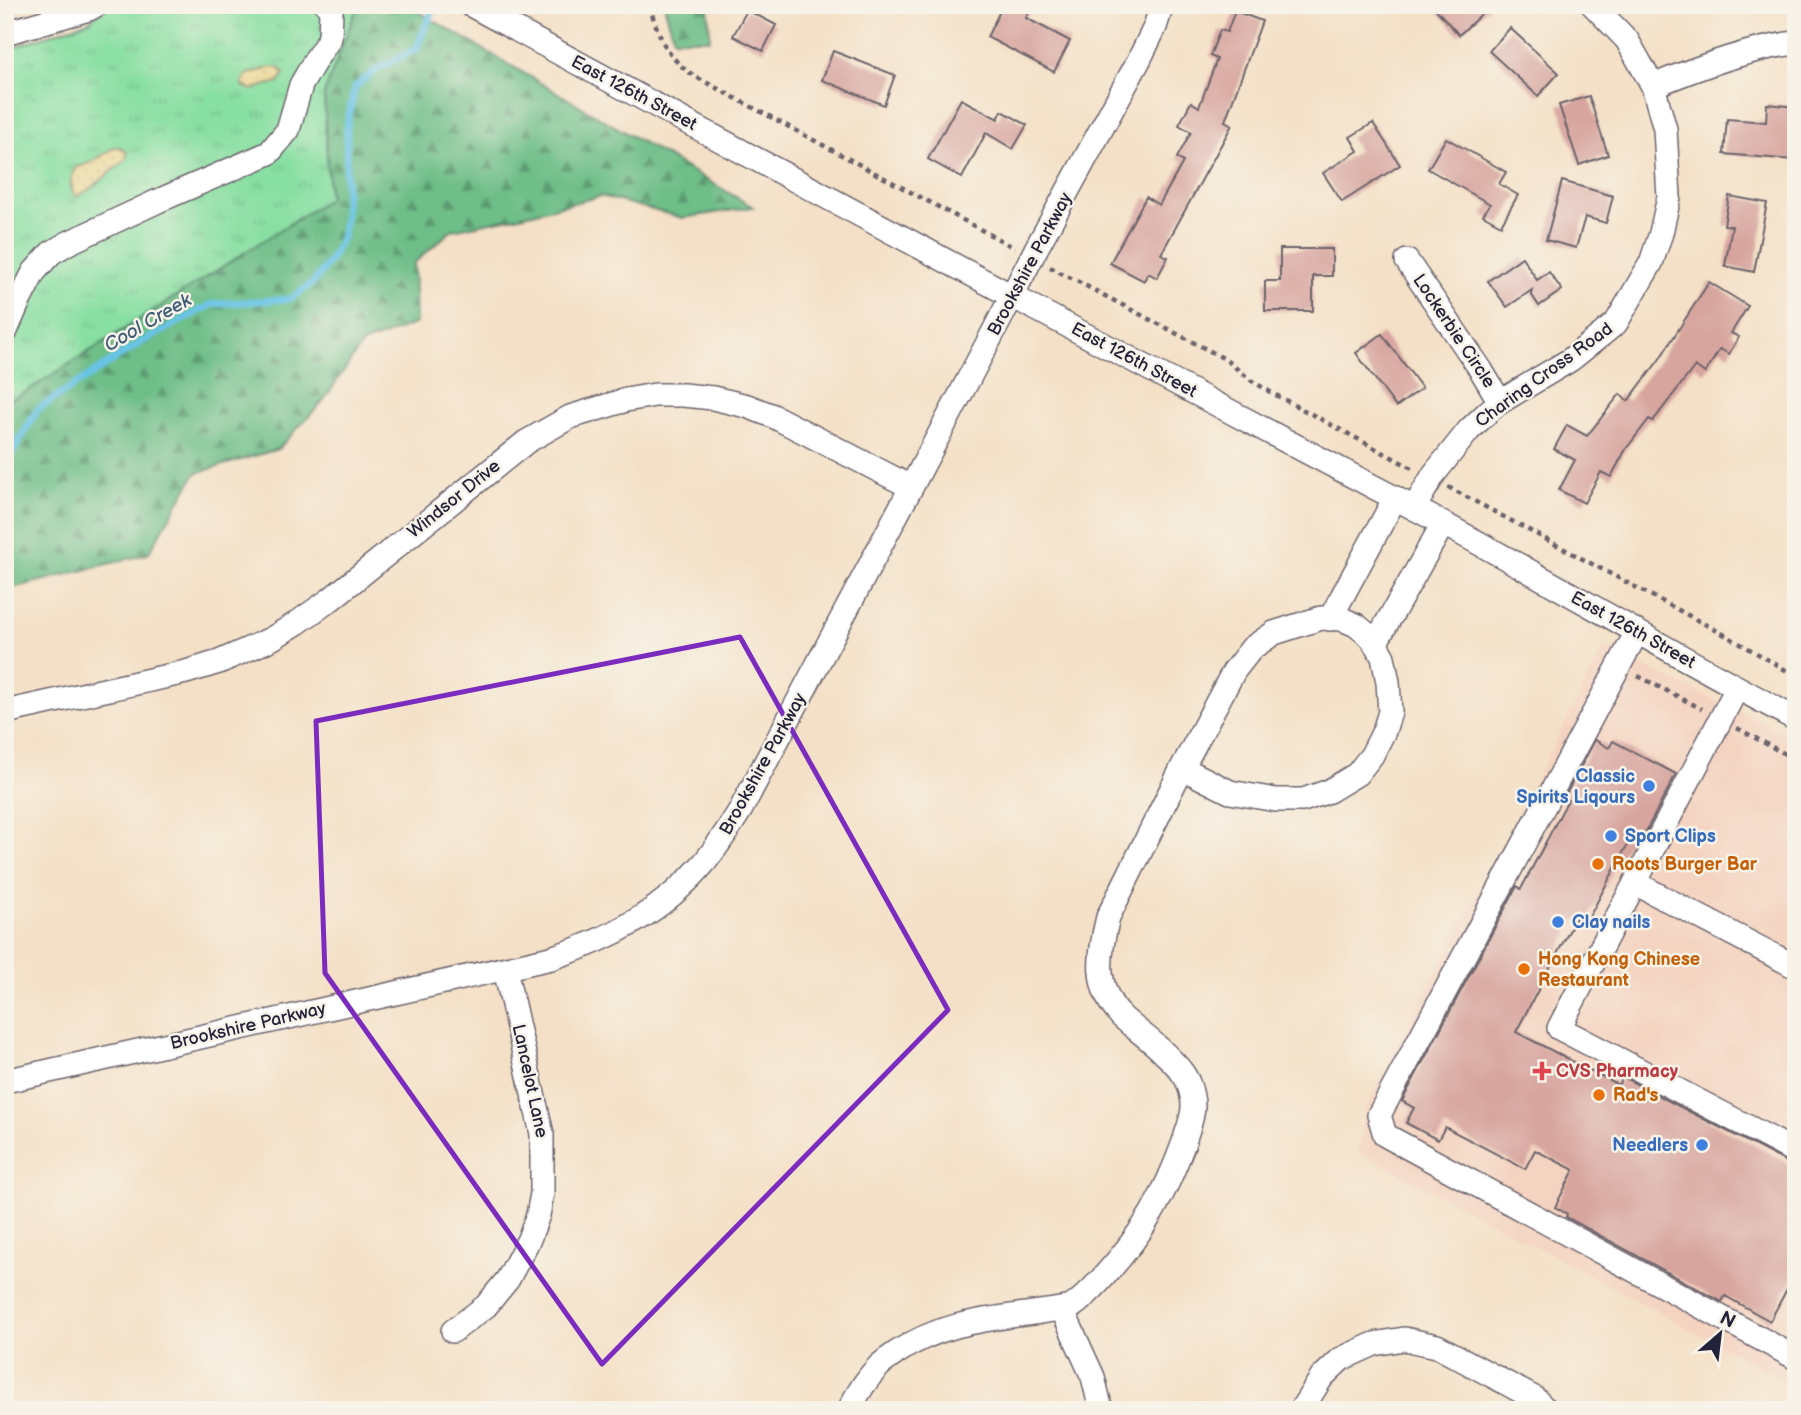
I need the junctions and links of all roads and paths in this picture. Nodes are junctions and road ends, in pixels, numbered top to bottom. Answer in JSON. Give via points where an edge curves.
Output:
{"nodes":[{"id":1,"x":96,"y":5,"type":"edge"},
{"id":2,"x":327,"y":5,"type":"edge"},
{"id":3,"x":471,"y":5,"type":"edge"},
{"id":4,"x":649,"y":5,"type":"edge"},
{"id":5,"x":1162,"y":5,"type":"edge"},
{"id":6,"x":1594,"y":5,"type":"edge"},
{"id":7,"x":5,"y":33,"type":"edge"},
{"id":8,"x":1796,"y":43,"type":"edge"},
{"id":9,"x":1653,"y":86,"type":"junction"},
{"id":10,"x":1032,"y":257,"type":"junction"},
{"id":11,"x":1407,"y":261,"type":"dead end"},
{"id":12,"x":1012,"y":296,"type":"junction"},
{"id":13,"x":5,"y":333,"type":"edge"},
{"id":14,"x":1500,"y":402,"type":"junction"},
{"id":15,"x":1432,"y":478,"type":"junction"},
{"id":16,"x":911,"y":487,"type":"junction"},
{"id":17,"x":1404,"y":503,"type":"junction"},
{"id":18,"x":1443,"y":524,"type":"junction"},
{"id":19,"x":1330,"y":619,"type":"junction"},
{"id":20,"x":1637,"y":632,"type":"junction"},
{"id":21,"x":1375,"y":644,"type":"junction"},
{"id":22,"x":1796,"y":676,"type":"edge"},
{"id":23,"x":1737,"y":688,"type":"junction"},
{"id":24,"x":5,"y":712,"type":"edge"},
{"id":25,"x":1796,"y":719,"type":"edge"},
{"id":26,"x":1182,"y":768,"type":"junction"},
{"id":27,"x":1635,"y":883,"type":"junction"},
{"id":28,"x":1796,"y":967,"type":"edge"},
{"id":29,"x":505,"y":969,"type":"junction"},
{"id":30,"x":5,"y":1081,"type":"edge"},
{"id":31,"x":1796,"y":1152,"type":"edge"},
{"id":32,"x":1062,"y":1309,"type":"junction"},
{"id":33,"x":453,"y":1331,"type":"dead end"},
{"id":34,"x":1796,"y":1357,"type":"edge"},
{"id":35,"x":849,"y":1410,"type":"edge"},
{"id":36,"x":1101,"y":1410,"type":"edge"},
{"id":37,"x":1301,"y":1410,"type":"edge"},
{"id":38,"x":1546,"y":1410,"type":"edge"}],
"edges":[{"from":1,"to":7,"type":"street"},
{"from":2,"to":13,"type":"street","via":[[331,10],[330,38],[301,85],[288,130],[269,153],[51,253],[34,272]]},
{"from":3,"to":12,"type":"street","name":"East 126th Street"},
{"from":4,"to":10,"type":"path","via":[[663,44],[681,68]]},
{"from":5,"to":10,"type":"street","name":"Brookshire Parkway","via":[[1139,60]]},
{"from":6,"to":9,"type":"street","name":"Charing Cross Road","via":[[1627,40]]},
{"from":8,"to":9,"type":"street","via":[[1724,60]]},
{"from":9,"to":14,"type":"street","name":"Charing Cross Road","via":[[1665,129],[1669,197],[1651,263],[1616,323],[1570,360]]},
{"from":10,"to":12,"type":"street","name":"Brookshire Parkway"},
{"from":10,"to":15,"type":"path","via":[[1225,359],[1272,393]]},
{"from":11,"to":14,"type":"street","name":"Lockerbie Circle"},
{"from":12,"to":16,"type":"street","name":"Brookshire Parkway"},
{"from":12,"to":17,"type":"street","name":"East 126th Street"},
{"from":14,"to":15,"type":"street","name":"Charing Cross Road","via":[[1469,430]]},
{"from":15,"to":17,"type":"street","name":"Charing Cross Road"},
{"from":15,"to":22,"type":"path"},
{"from":16,"to":24,"type":"street","name":"Windsor Drive","via":[[747,406],[713,398],[655,395],[597,407],[526,442],[331,598],[271,639],[186,672]]},
{"from":16,"to":29,"type":"street","name":"Brookshire Parkway","via":[[740,810],[703,864],[645,916],[611,936]]},
{"from":17,"to":18,"type":"street","name":"East 126th Street"},
{"from":17,"to":19,"type":"street","name":"Charing Cross Road"},
{"from":18,"to":20,"type":"street","name":"East 126th Street"},
{"from":18,"to":21,"type":"street"},
{"from":19,"to":21,"type":"street","via":[[1356,625]]},
{"from":19,"to":26,"type":"street","via":[[1274,633],[1252,648],[1234,671]]},
{"from":20,"to":23,"type":"street","name":"East 126th Street"},
{"from":20,"to":34,"type":"street","via":[[1379,1115],[1385,1135]]},
{"from":21,"to":26,"type":"street","via":[[1383,657],[1390,712],[1372,755],[1357,774],[1303,800],[1276,800],[1230,792]]},
{"from":23,"to":25,"type":"street","name":"East 126th Street"},
{"from":23,"to":27,"type":"street"},
{"from":26,"to":32,"type":"street","via":[[1108,917],[1100,971],[1106,996],[1179,1068],[1194,1105],[1176,1165],[1148,1222],[1082,1300]]},
{"from":27,"to":28,"type":"street"},
{"from":27,"to":31,"type":"street","via":[[1559,1028]]},
{"from":29,"to":30,"type":"street","name":"Brookshire Parkway"},
{"from":29,"to":33,"type":"street","name":"Lancelot Lane","via":[[542,1134],[542,1194],[529,1239],[508,1279],[486,1306]]},
{"from":32,"to":35,"type":"street","via":[[966,1323],[929,1334],[880,1364]]},
{"from":32,"to":36,"type":"street","via":[[1093,1377]]},
{"from":37,"to":38,"type":"street","via":[[1322,1377],[1341,1359],[1374,1344],[1404,1339],[1437,1346],[1534,1398]]}]}
